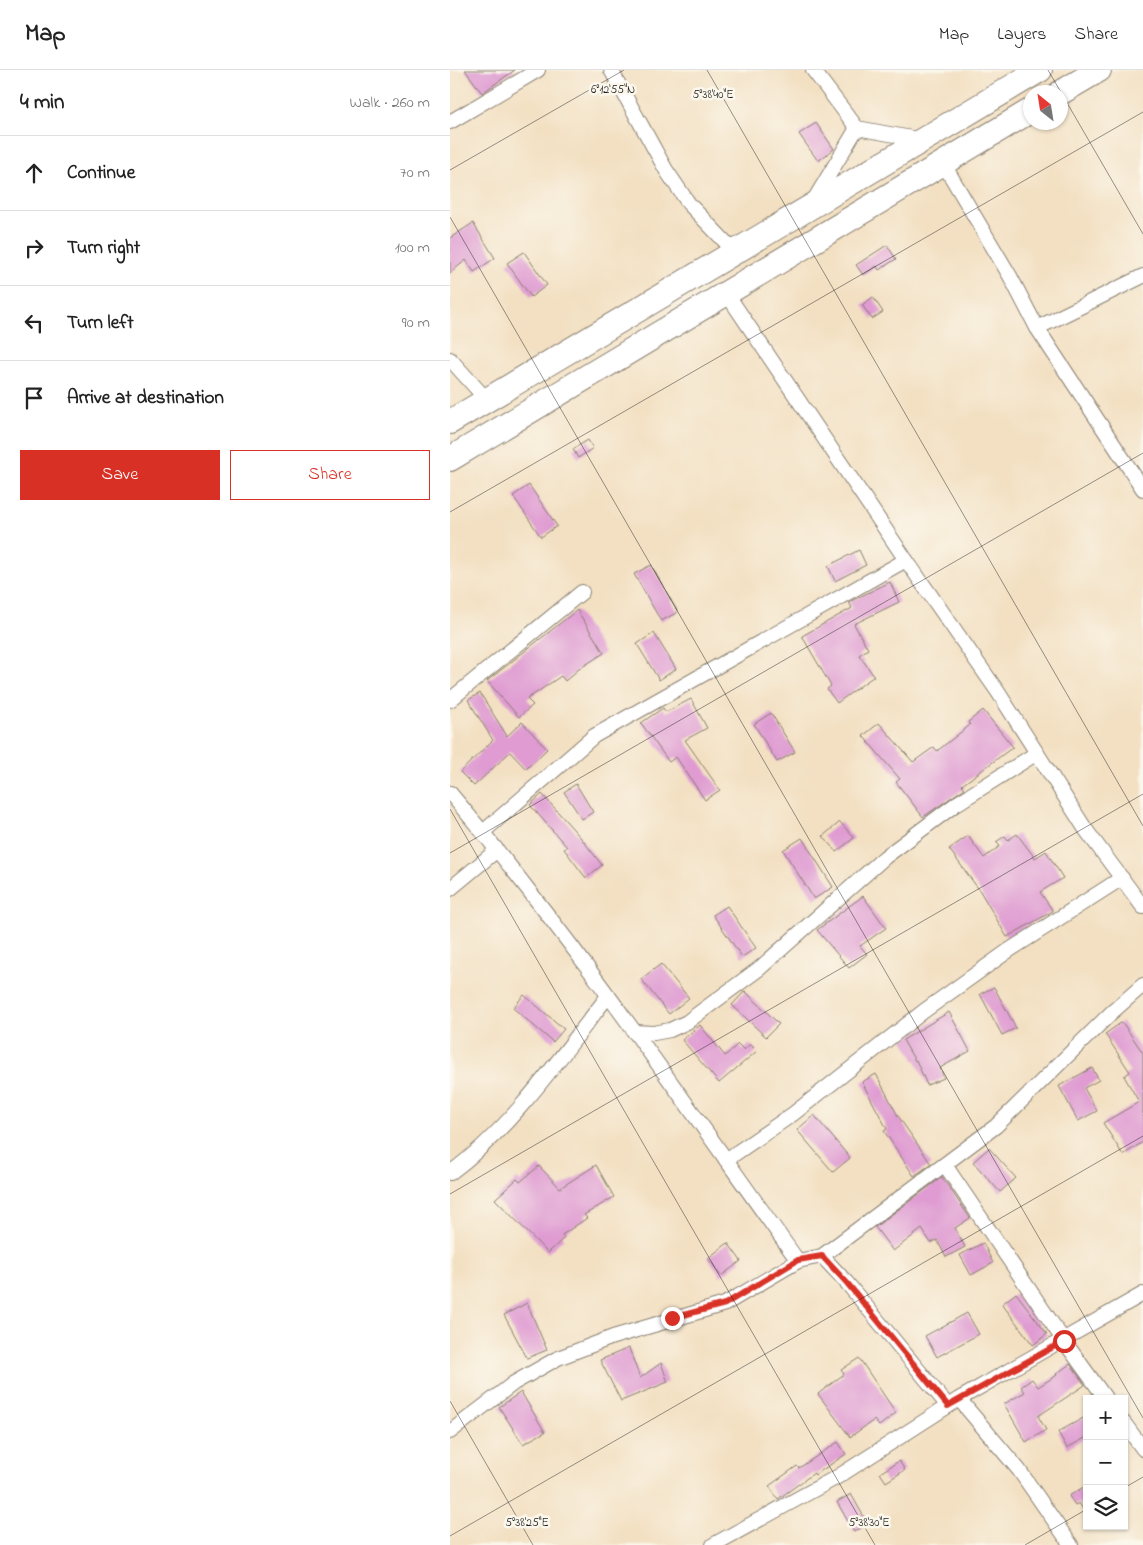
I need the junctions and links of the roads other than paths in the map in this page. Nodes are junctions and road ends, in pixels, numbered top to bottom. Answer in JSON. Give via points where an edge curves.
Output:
{"nodes":[{"id":1,"x":538,"y":70,"type":"edge"},
{"id":2,"x":612,"y":70,"type":"edge"},
{"id":3,"x":813,"y":70,"type":"edge"},
{"id":4,"x":1040,"y":70,"type":"edge"},
{"id":5,"x":1098,"y":70,"type":"edge"},
{"id":6,"x":1068,"y":88,"type":"edge"},
{"id":7,"x":1023,"y":115,"type":"edge"},
{"id":8,"x":450,"y":122,"type":"edge"},
{"id":9,"x":857,"y":128,"type":"junction"},
{"id":10,"x":924,"y":140,"type":"junction"},
{"id":11,"x":943,"y":163,"type":"junction"},
{"id":12,"x":811,"y":205,"type":"junction"},
{"id":13,"x":735,"y":252,"type":"junction"},
{"id":14,"x":1143,"y":276,"type":"edge"},
{"id":15,"x":727,"y":294,"type":"junction"},
{"id":16,"x":1037,"y":328,"type":"junction"},
{"id":17,"x":450,"y":359,"type":"edge"},
{"id":18,"x":486,"y":399,"type":"junction"},
{"id":19,"x":450,"y":422,"type":"edge"},
{"id":20,"x":450,"y":459,"type":"edge"},
{"id":21,"x":1143,"y":489,"type":"edge"},
{"id":22,"x":906,"y":560,"type":"junction"},
{"id":23,"x":582,"y":592,"type":"dead end"},
{"id":24,"x":450,"y":700,"type":"edge"},
{"id":25,"x":1037,"y":753,"type":"junction"},
{"id":26,"x":450,"y":792,"type":"edge"},
{"id":27,"x":483,"y":832,"type":"junction"},
{"id":28,"x":497,"y":850,"type":"junction"},
{"id":29,"x":1122,"y":878,"type":"junction"},
{"id":30,"x":450,"y":889,"type":"edge"},
{"id":31,"x":1143,"y":907,"type":"edge"},
{"id":32,"x":1143,"y":986,"type":"edge"},
{"id":33,"x":608,"y":996,"type":"junction"},
{"id":34,"x":634,"y":1032,"type":"junction"},
{"id":35,"x":726,"y":1160,"type":"junction"},
{"id":36,"x":945,"y":1165,"type":"junction"},
{"id":37,"x":450,"y":1173,"type":"edge"},
{"id":38,"x":822,"y":1256,"type":"junction"},
{"id":39,"x":798,"y":1260,"type":"junction"},
{"id":40,"x":1143,"y":1294,"type":"edge"},
{"id":41,"x":1064,"y":1341,"type":"junction"},
{"id":42,"x":1103,"y":1395,"type":"edge"},
{"id":43,"x":954,"y":1403,"type":"junction"},
{"id":44,"x":1128,"y":1428,"type":"edge"},
{"id":45,"x":450,"y":1432,"type":"edge"},
{"id":46,"x":1143,"y":1449,"type":"edge"},
{"id":47,"x":720,"y":1543,"type":"edge"},
{"id":48,"x":1071,"y":1545,"type":"edge"}],
"edges":[{"from":1,"to":8,"type":"street"},
{"from":2,"to":13,"type":"street","via":[[666,170],[689,204]]},
{"from":3,"to":9,"type":"street"},
{"from":4,"to":10,"type":"highway"},
{"from":5,"to":6,"type":"highway"},
{"from":7,"to":11,"type":"highway"},
{"from":9,"to":10,"type":"street"},
{"from":9,"to":12,"type":"street"},
{"from":10,"to":12,"type":"highway"},
{"from":11,"to":15,"type":"highway"},
{"from":11,"to":16,"type":"street"},
{"from":12,"to":13,"type":"highway"},
{"from":13,"to":18,"type":"highway"},
{"from":14,"to":16,"type":"street"},
{"from":15,"to":20,"type":"highway"},
{"from":15,"to":22,"type":"street"},
{"from":16,"to":21,"type":"street"},
{"from":17,"to":18,"type":"street"},
{"from":18,"to":19,"type":"highway"},
{"from":22,"to":25,"type":"street"},
{"from":22,"to":27,"type":"street","via":[[594,736]]},
{"from":23,"to":24,"type":"street"},
{"from":25,"to":29,"type":"street","via":[[1086,830]]},
{"from":25,"to":34,"type":"street","via":[[956,804],[885,857],[760,968],[687,1022],[670,1030]]},
{"from":26,"to":27,"type":"street"},
{"from":27,"to":28,"type":"street"},
{"from":28,"to":30,"type":"street"},
{"from":28,"to":33,"type":"street"},
{"from":29,"to":31,"type":"street"},
{"from":29,"to":35,"type":"street","via":[[1008,951]]},
{"from":32,"to":36,"type":"street","via":[[1111,1012],[996,1126]]},
{"from":33,"to":34,"type":"street"},
{"from":33,"to":37,"type":"street","via":[[525,1103]]},
{"from":34,"to":35,"type":"street"},
{"from":35,"to":39,"type":"street"},
{"from":36,"to":38,"type":"street"},
{"from":36,"to":41,"type":"street"},
{"from":38,"to":39,"type":"street"},
{"from":38,"to":43,"type":"street"},
{"from":39,"to":45,"type":"street","via":[[725,1304],[613,1337],[558,1358],[514,1383]]},
{"from":40,"to":41,"type":"street"},
{"from":41,"to":42,"type":"street"},
{"from":41,"to":43,"type":"street"},
{"from":43,"to":47,"type":"street","via":[[839,1476]]},
{"from":43,"to":48,"type":"street","via":[[1019,1470]]},
{"from":44,"to":46,"type":"street"}]}
